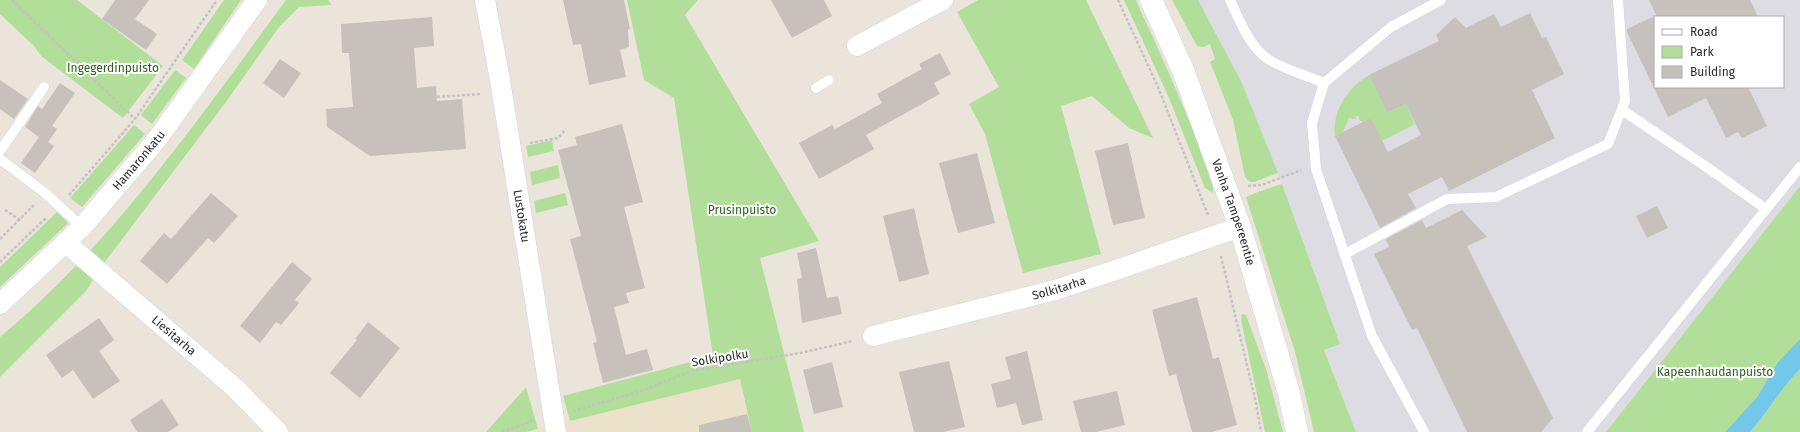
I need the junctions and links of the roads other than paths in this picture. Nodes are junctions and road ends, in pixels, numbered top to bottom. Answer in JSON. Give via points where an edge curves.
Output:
{"nodes":[{"id":1,"x":257,"y":0,"type":"edge"},
{"id":2,"x":484,"y":0,"type":"edge"},
{"id":3,"x":943,"y":0,"type":"edge"},
{"id":4,"x":1151,"y":0,"type":"edge"},
{"id":5,"x":1230,"y":0,"type":"edge"},
{"id":6,"x":1441,"y":0,"type":"edge"},
{"id":7,"x":1618,"y":0,"type":"edge"},
{"id":8,"x":857,"y":46,"type":"dead end"},
{"id":9,"x":829,"y":80,"type":"dead end"},
{"id":10,"x":1324,"y":83,"type":"junction"},
{"id":11,"x":44,"y":87,"type":"dead end"},
{"id":12,"x":816,"y":88,"type":"dead end"},
{"id":13,"x":1622,"y":110,"type":"junction"},
{"id":14,"x":0,"y":151,"type":"edge"},
{"id":15,"x":0,"y":159,"type":"edge"},
{"id":16,"x":1800,"y":167,"type":"edge"},
{"id":17,"x":1766,"y":209,"type":"junction"},
{"id":18,"x":82,"y":227,"type":"junction"},
{"id":19,"x":1240,"y":227,"type":"junction"},
{"id":20,"x":66,"y":243,"type":"junction"},
{"id":21,"x":1345,"y":254,"type":"junction"},
{"id":22,"x":0,"y":304,"type":"edge"},
{"id":23,"x":873,"y":336,"type":"road end"},
{"id":24,"x":278,"y":432,"type":"edge"},
{"id":25,"x":556,"y":432,"type":"edge"},
{"id":26,"x":1297,"y":432,"type":"edge"},
{"id":27,"x":1424,"y":432,"type":"edge"},
{"id":28,"x":1588,"y":432,"type":"edge"}],
"edges":[{"from":1,"to":18,"type":"street","name":"Hamaronkatu","via":[[158,138]]},
{"from":2,"to":25,"type":"street","name":"Lustokatu","via":[[500,80]]},
{"from":3,"to":8,"type":"street"},
{"from":4,"to":19,"type":"main road","name":"Vanha Tampereentie","via":[[1183,70]]},
{"from":5,"to":10,"type":"lane","via":[[1255,46],[1266,57]]},
{"from":6,"to":10,"type":"lane","via":[[1391,27]]},
{"from":7,"to":13,"type":"lane","via":[[1625,101]]},
{"from":9,"to":12,"type":"lane"},
{"from":10,"to":21,"type":"lane","via":[[1312,123],[1315,164]]},
{"from":11,"to":14,"type":"lane"},
{"from":13,"to":17,"type":"lane"},
{"from":13,"to":21,"type":"lane","via":[[1608,144],[1496,197],[1447,199]]},
{"from":15,"to":18,"type":"lane","via":[[45,193]]},
{"from":16,"to":17,"type":"lane"},
{"from":17,"to":28,"type":"lane"},
{"from":18,"to":20,"type":"street","name":"Hamaronkatu"},
{"from":19,"to":23,"type":"street","name":"Solkitarha","via":[[1055,290]]},
{"from":19,"to":26,"type":"main road","name":"Vanha Tampereentie","via":[[1289,393]]},
{"from":20,"to":22,"type":"street","name":"Hamaronkatu"},
{"from":20,"to":24,"type":"street","name":"Liesitarha","via":[[235,388]]},
{"from":21,"to":27,"type":"lane","via":[[1372,336]]}]}
